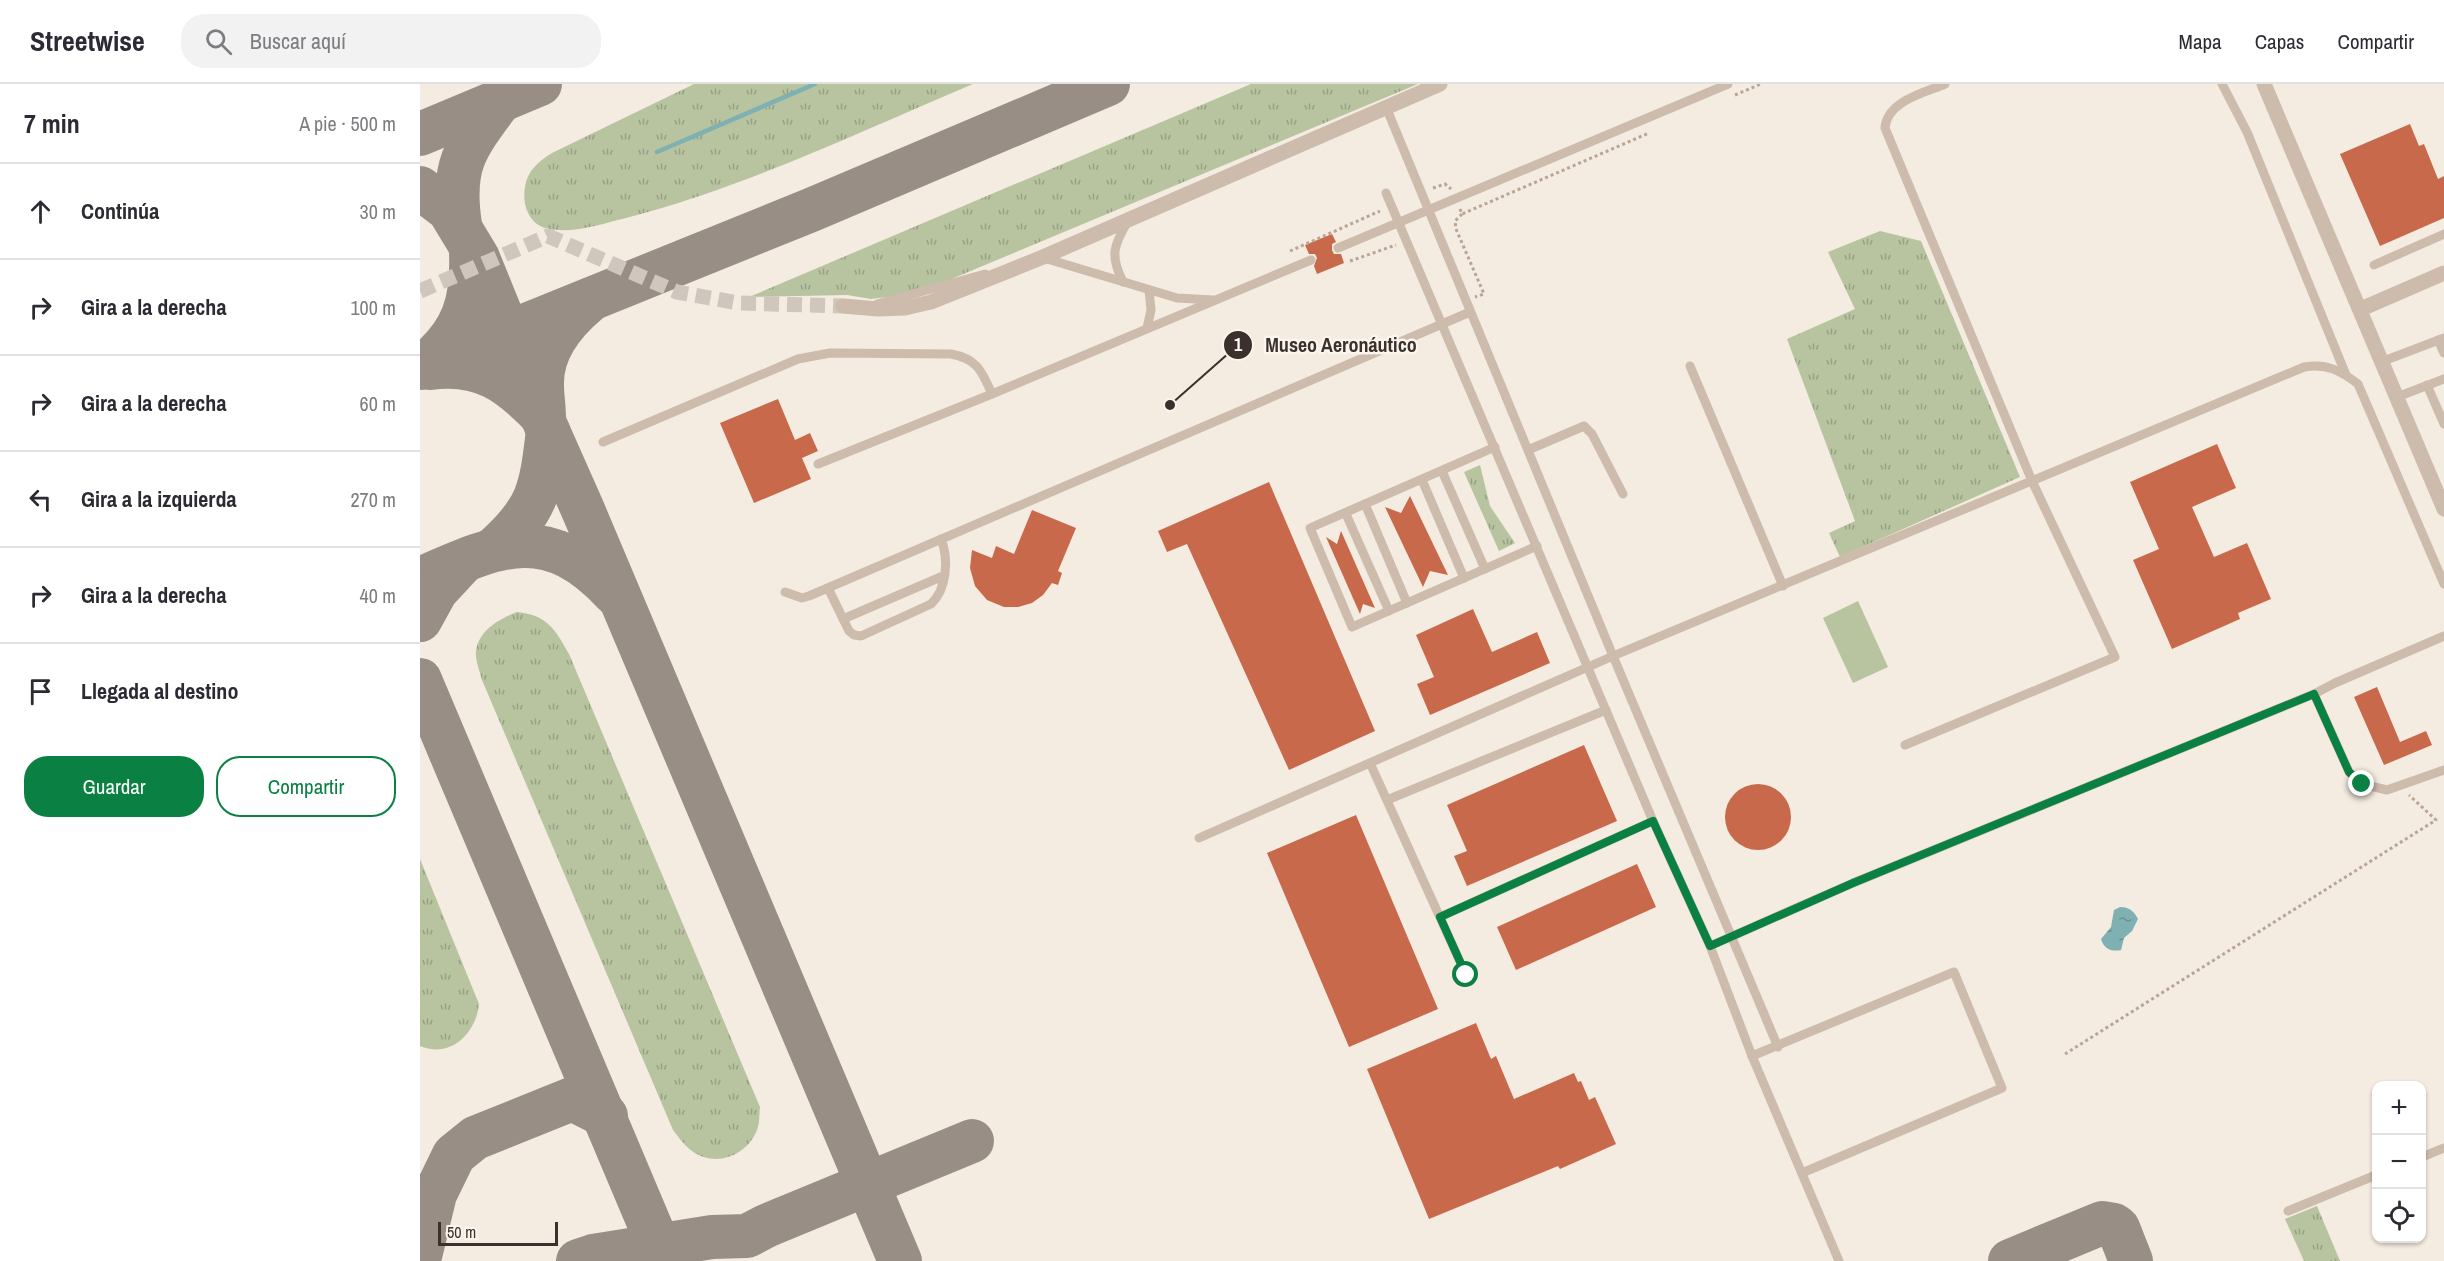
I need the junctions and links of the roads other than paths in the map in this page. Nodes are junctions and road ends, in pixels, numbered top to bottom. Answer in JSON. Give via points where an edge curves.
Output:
{"nodes":[{"id":1,"x":1440,"y":84,"type":"edge"},
{"id":2,"x":1728,"y":84,"type":"edge"},
{"id":3,"x":1945,"y":84,"type":"edge"},
{"id":4,"x":2222,"y":84,"type":"edge"},
{"id":5,"x":2264,"y":84,"type":"edge"},
{"id":6,"x":1386,"y":107,"type":"junction"},
{"id":7,"x":1386,"y":193,"type":"dead end"},
{"id":8,"x":1428,"y":211,"type":"junction"},
{"id":9,"x":1130,"y":219,"type":"junction"},
{"id":10,"x":1399,"y":223,"type":"junction"},
{"id":11,"x":2444,"y":234,"type":"edge"},
{"id":12,"x":1338,"y":248,"type":"dead end"},
{"id":13,"x":1042,"y":257,"type":"junction"},
{"id":14,"x":1311,"y":260,"type":"dead end"},
{"id":15,"x":2374,"y":265,"type":"dead end"},
{"id":16,"x":2444,"y":273,"type":"edge"},
{"id":17,"x":1123,"y":282,"type":"junction"},
{"id":18,"x":1149,"y":290,"type":"junction"},
{"id":19,"x":1219,"y":300,"type":"junction"},
{"id":20,"x":843,"y":306,"type":"tunnel mouth"},
{"id":21,"x":2361,"y":309,"type":"junction"},
{"id":22,"x":1470,"y":312,"type":"junction"},
{"id":23,"x":1443,"y":322,"type":"junction"},
{"id":24,"x":1147,"y":328,"type":"junction"},
{"id":25,"x":2441,"y":339,"type":"edge"},
{"id":26,"x":2444,"y":353,"type":"edge"},
{"id":27,"x":2381,"y":362,"type":"junction"},
{"id":28,"x":1690,"y":366,"type":"dead end"},
{"id":29,"x":2346,"y":375,"type":"junction"},
{"id":30,"x":2444,"y":379,"type":"edge"},
{"id":31,"x":2427,"y":385,"type":"junction"},
{"id":32,"x":992,"y":394,"type":"junction"},
{"id":33,"x":2397,"y":397,"type":"junction"},
{"id":34,"x":2444,"y":424,"type":"edge"},
{"id":35,"x":603,"y":442,"type":"dead end"},
{"id":36,"x":1495,"y":447,"type":"junction"},
{"id":37,"x":1528,"y":450,"type":"junction"},
{"id":38,"x":818,"y":464,"type":"dead end"},
{"id":39,"x":1442,"y":471,"type":"junction"},
{"id":40,"x":1422,"y":480,"type":"junction"},
{"id":41,"x":2032,"y":481,"type":"junction"},
{"id":42,"x":1623,"y":495,"type":"dead end"},
{"id":43,"x":1365,"y":504,"type":"junction"},
{"id":44,"x":2444,"y":509,"type":"edge"},
{"id":45,"x":1347,"y":514,"type":"junction"},
{"id":46,"x":941,"y":539,"type":"junction"},
{"id":47,"x":1537,"y":546,"type":"junction"},
{"id":48,"x":1485,"y":569,"type":"junction"},
{"id":49,"x":943,"y":576,"type":"junction"},
{"id":50,"x":1464,"y":578,"type":"junction"},
{"id":51,"x":2444,"y":584,"type":"edge"},
{"id":52,"x":1783,"y":586,"type":"junction"},
{"id":53,"x":828,"y":588,"type":"junction"},
{"id":54,"x":785,"y":592,"type":"dead end"},
{"id":55,"x":1407,"y":603,"type":"junction"},
{"id":56,"x":1389,"y":611,"type":"junction"},
{"id":57,"x":843,"y":618,"type":"junction"},
{"id":58,"x":2444,"y":636,"type":"edge"},
{"id":59,"x":1613,"y":656,"type":"junction"},
{"id":60,"x":1588,"y":667,"type":"junction"},
{"id":61,"x":2314,"y":694,"type":"junction"},
{"id":62,"x":1606,"y":710,"type":"junction"},
{"id":63,"x":1905,"y":746,"type":"dead end"},
{"id":64,"x":1370,"y":763,"type":"junction"},
{"id":65,"x":2444,"y":770,"type":"edge"},
{"id":66,"x":1387,"y":800,"type":"junction"},
{"id":67,"x":1653,"y":821,"type":"junction"},
{"id":68,"x":1199,"y":838,"type":"dead end"},
{"id":69,"x":1440,"y":917,"type":"junction"},
{"id":70,"x":1732,"y":936,"type":"junction"},
{"id":71,"x":1710,"y":946,"type":"junction"},
{"id":72,"x":1466,"y":975,"type":"dead end"},
{"id":73,"x":1778,"y":1047,"type":"junction"},
{"id":74,"x":1752,"y":1056,"type":"junction"},
{"id":75,"x":2444,"y":1148,"type":"edge"},
{"id":76,"x":2426,"y":1155,"type":"edge"},
{"id":77,"x":1802,"y":1173,"type":"junction"},
{"id":78,"x":2372,"y":1177,"type":"edge"},
{"id":79,"x":2288,"y":1211,"type":"dead end"},
{"id":80,"x":1839,"y":1261,"type":"edge"}],
"edges":[{"from":1,"to":6,"type":"street"},
{"from":2,"to":8,"type":"lane"},
{"from":3,"to":41,"type":"lane","via":[[1902,103],[1888,116],[1885,128]]},
{"from":4,"to":29,"type":"lane","via":[[2247,132]]},
{"from":5,"to":21,"type":"street"},
{"from":6,"to":8,"type":"lane"},
{"from":6,"to":9,"type":"street"},
{"from":7,"to":10,"type":"lane"},
{"from":8,"to":10,"type":"lane"},
{"from":8,"to":22,"type":"lane"},
{"from":9,"to":13,"type":"street"},
{"from":9,"to":17,"type":"lane","via":[[1115,249],[1116,267]]},
{"from":10,"to":12,"type":"lane"},
{"from":10,"to":23,"type":"lane"},
{"from":11,"to":15,"type":"lane"},
{"from":13,"to":17,"type":"lane"},
{"from":13,"to":20,"type":"street","via":[[931,302],[905,308]]},
{"from":14,"to":19,"type":"lane"},
{"from":16,"to":21,"type":"street"},
{"from":17,"to":18,"type":"lane"},
{"from":18,"to":19,"type":"lane","via":[[1186,299]]},
{"from":18,"to":24,"type":"lane","via":[[1151,310]]},
{"from":19,"to":24,"type":"lane"},
{"from":21,"to":27,"type":"street"},
{"from":22,"to":23,"type":"lane"},
{"from":22,"to":37,"type":"lane"},
{"from":23,"to":36,"type":"lane"},
{"from":23,"to":46,"type":"lane"},
{"from":24,"to":32,"type":"lane"},
{"from":25,"to":26,"type":"lane"},
{"from":25,"to":27,"type":"lane"},
{"from":27,"to":33,"type":"street"},
{"from":28,"to":52,"type":"lane"},
{"from":29,"to":41,"type":"lane","via":[[2327,366],[2294,370]]},
{"from":29,"to":51,"type":"lane","via":[[2358,384]]},
{"from":30,"to":31,"type":"lane"},
{"from":31,"to":33,"type":"lane"},
{"from":31,"to":34,"type":"lane"},
{"from":32,"to":35,"type":"lane","via":[[976,365],[963,356],[830,353],[798,359]]},
{"from":32,"to":38,"type":"lane"},
{"from":33,"to":44,"type":"street"},
{"from":36,"to":39,"type":"lane"},
{"from":36,"to":47,"type":"lane"},
{"from":37,"to":42,"type":"lane","via":[[1584,426],[1592,434]]},
{"from":37,"to":59,"type":"lane"},
{"from":39,"to":40,"type":"lane"},
{"from":39,"to":48,"type":"lane"},
{"from":40,"to":43,"type":"lane"},
{"from":40,"to":50,"type":"lane"},
{"from":41,"to":52,"type":"lane"},
{"from":41,"to":63,"type":"lane","via":[[2115,657]]},
{"from":43,"to":45,"type":"lane"},
{"from":43,"to":55,"type":"lane"},
{"from":45,"to":56,"type":"lane"},
{"from":45,"to":56,"type":"lane","via":[[1310,528],[1352,627]]},
{"from":46,"to":49,"type":"lane","via":[[947,555]]},
{"from":46,"to":53,"type":"lane"},
{"from":47,"to":48,"type":"lane"},
{"from":47,"to":60,"type":"lane"},
{"from":48,"to":50,"type":"lane"},
{"from":49,"to":57,"type":"lane"},
{"from":49,"to":57,"type":"lane","via":[[940,593],[931,604],[861,636],[849,631]]},
{"from":50,"to":55,"type":"lane"},
{"from":52,"to":59,"type":"lane"},
{"from":53,"to":54,"type":"lane","via":[[802,598]]},
{"from":53,"to":57,"type":"lane"},
{"from":55,"to":56,"type":"lane"},
{"from":58,"to":61,"type":"lane"},
{"from":59,"to":60,"type":"lane"},
{"from":59,"to":70,"type":"lane"},
{"from":60,"to":62,"type":"lane"},
{"from":60,"to":64,"type":"lane"},
{"from":61,"to":65,"type":"lane","via":[[2355,779],[2386,790]]},
{"from":61,"to":70,"type":"lane"},
{"from":62,"to":66,"type":"lane"},
{"from":62,"to":67,"type":"lane"},
{"from":64,"to":66,"type":"lane"},
{"from":64,"to":68,"type":"lane"},
{"from":66,"to":69,"type":"lane"},
{"from":67,"to":69,"type":"lane"},
{"from":67,"to":71,"type":"lane"},
{"from":69,"to":72,"type":"lane"},
{"from":70,"to":71,"type":"lane"},
{"from":70,"to":73,"type":"lane"},
{"from":71,"to":74,"type":"lane"},
{"from":73,"to":74,"type":"lane"},
{"from":73,"to":77,"type":"lane","via":[[1954,972],[2002,1088]]},
{"from":74,"to":77,"type":"lane"},
{"from":75,"to":76,"type":"lane"},
{"from":77,"to":80,"type":"lane"},
{"from":78,"to":79,"type":"lane"}]}
